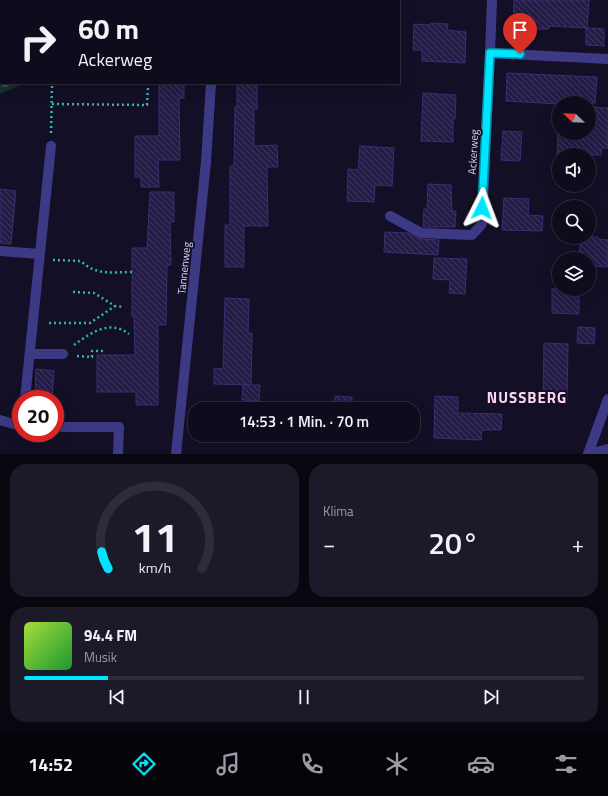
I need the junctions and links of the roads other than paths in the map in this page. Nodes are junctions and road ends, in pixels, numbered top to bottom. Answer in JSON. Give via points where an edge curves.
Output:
{"nodes":[{"id":1,"x":492,"y":0,"type":"edge"},
{"id":2,"x":490,"y":53,"type":"junction"},
{"id":3,"x":608,"y":59,"type":"edge"},
{"id":4,"x":211,"y":84,"type":"edge"},
{"id":5,"x":51,"y":146,"type":"road end"},
{"id":6,"x":390,"y":216,"type":"dead end"},
{"id":7,"x":0,"y":251,"type":"edge"},
{"id":8,"x":40,"y":254,"type":"junction"},
{"id":9,"x":30,"y":354,"type":"junction"},
{"id":10,"x":66,"y":354,"type":"road end"},
{"id":11,"x":26,"y":390,"type":"edge"},
{"id":12,"x":608,"y":399,"type":"edge"},
{"id":13,"x":0,"y":420,"type":"edge"},
{"id":14,"x":12,"y":423,"type":"edge"},
{"id":15,"x":64,"y":427,"type":"edge"},
{"id":16,"x":608,"y":450,"type":"edge"},
{"id":17,"x":118,"y":454,"type":"edge"},
{"id":18,"x":176,"y":454,"type":"edge"},
{"id":19,"x":588,"y":454,"type":"edge"}],
"edges":[{"from":1,"to":2,"type":"street","name":"Ackerweg"},
{"from":2,"to":3,"type":"street"},
{"from":2,"to":6,"type":"street","name":"Ackerweg","via":[[482,224],[472,235],[421,233]]},
{"from":4,"to":18,"type":"street","name":"Tannenweg","via":[[205,170]]},
{"from":5,"to":8,"type":"street"},
{"from":7,"to":8,"type":"street"},
{"from":8,"to":9,"type":"street"},
{"from":9,"to":10,"type":"street"},
{"from":9,"to":11,"type":"street"},
{"from":12,"to":19,"type":"street"},
{"from":13,"to":14,"type":"street"},
{"from":15,"to":17,"type":"street","via":[[119,427]]},
{"from":16,"to":19,"type":"street"}]}
